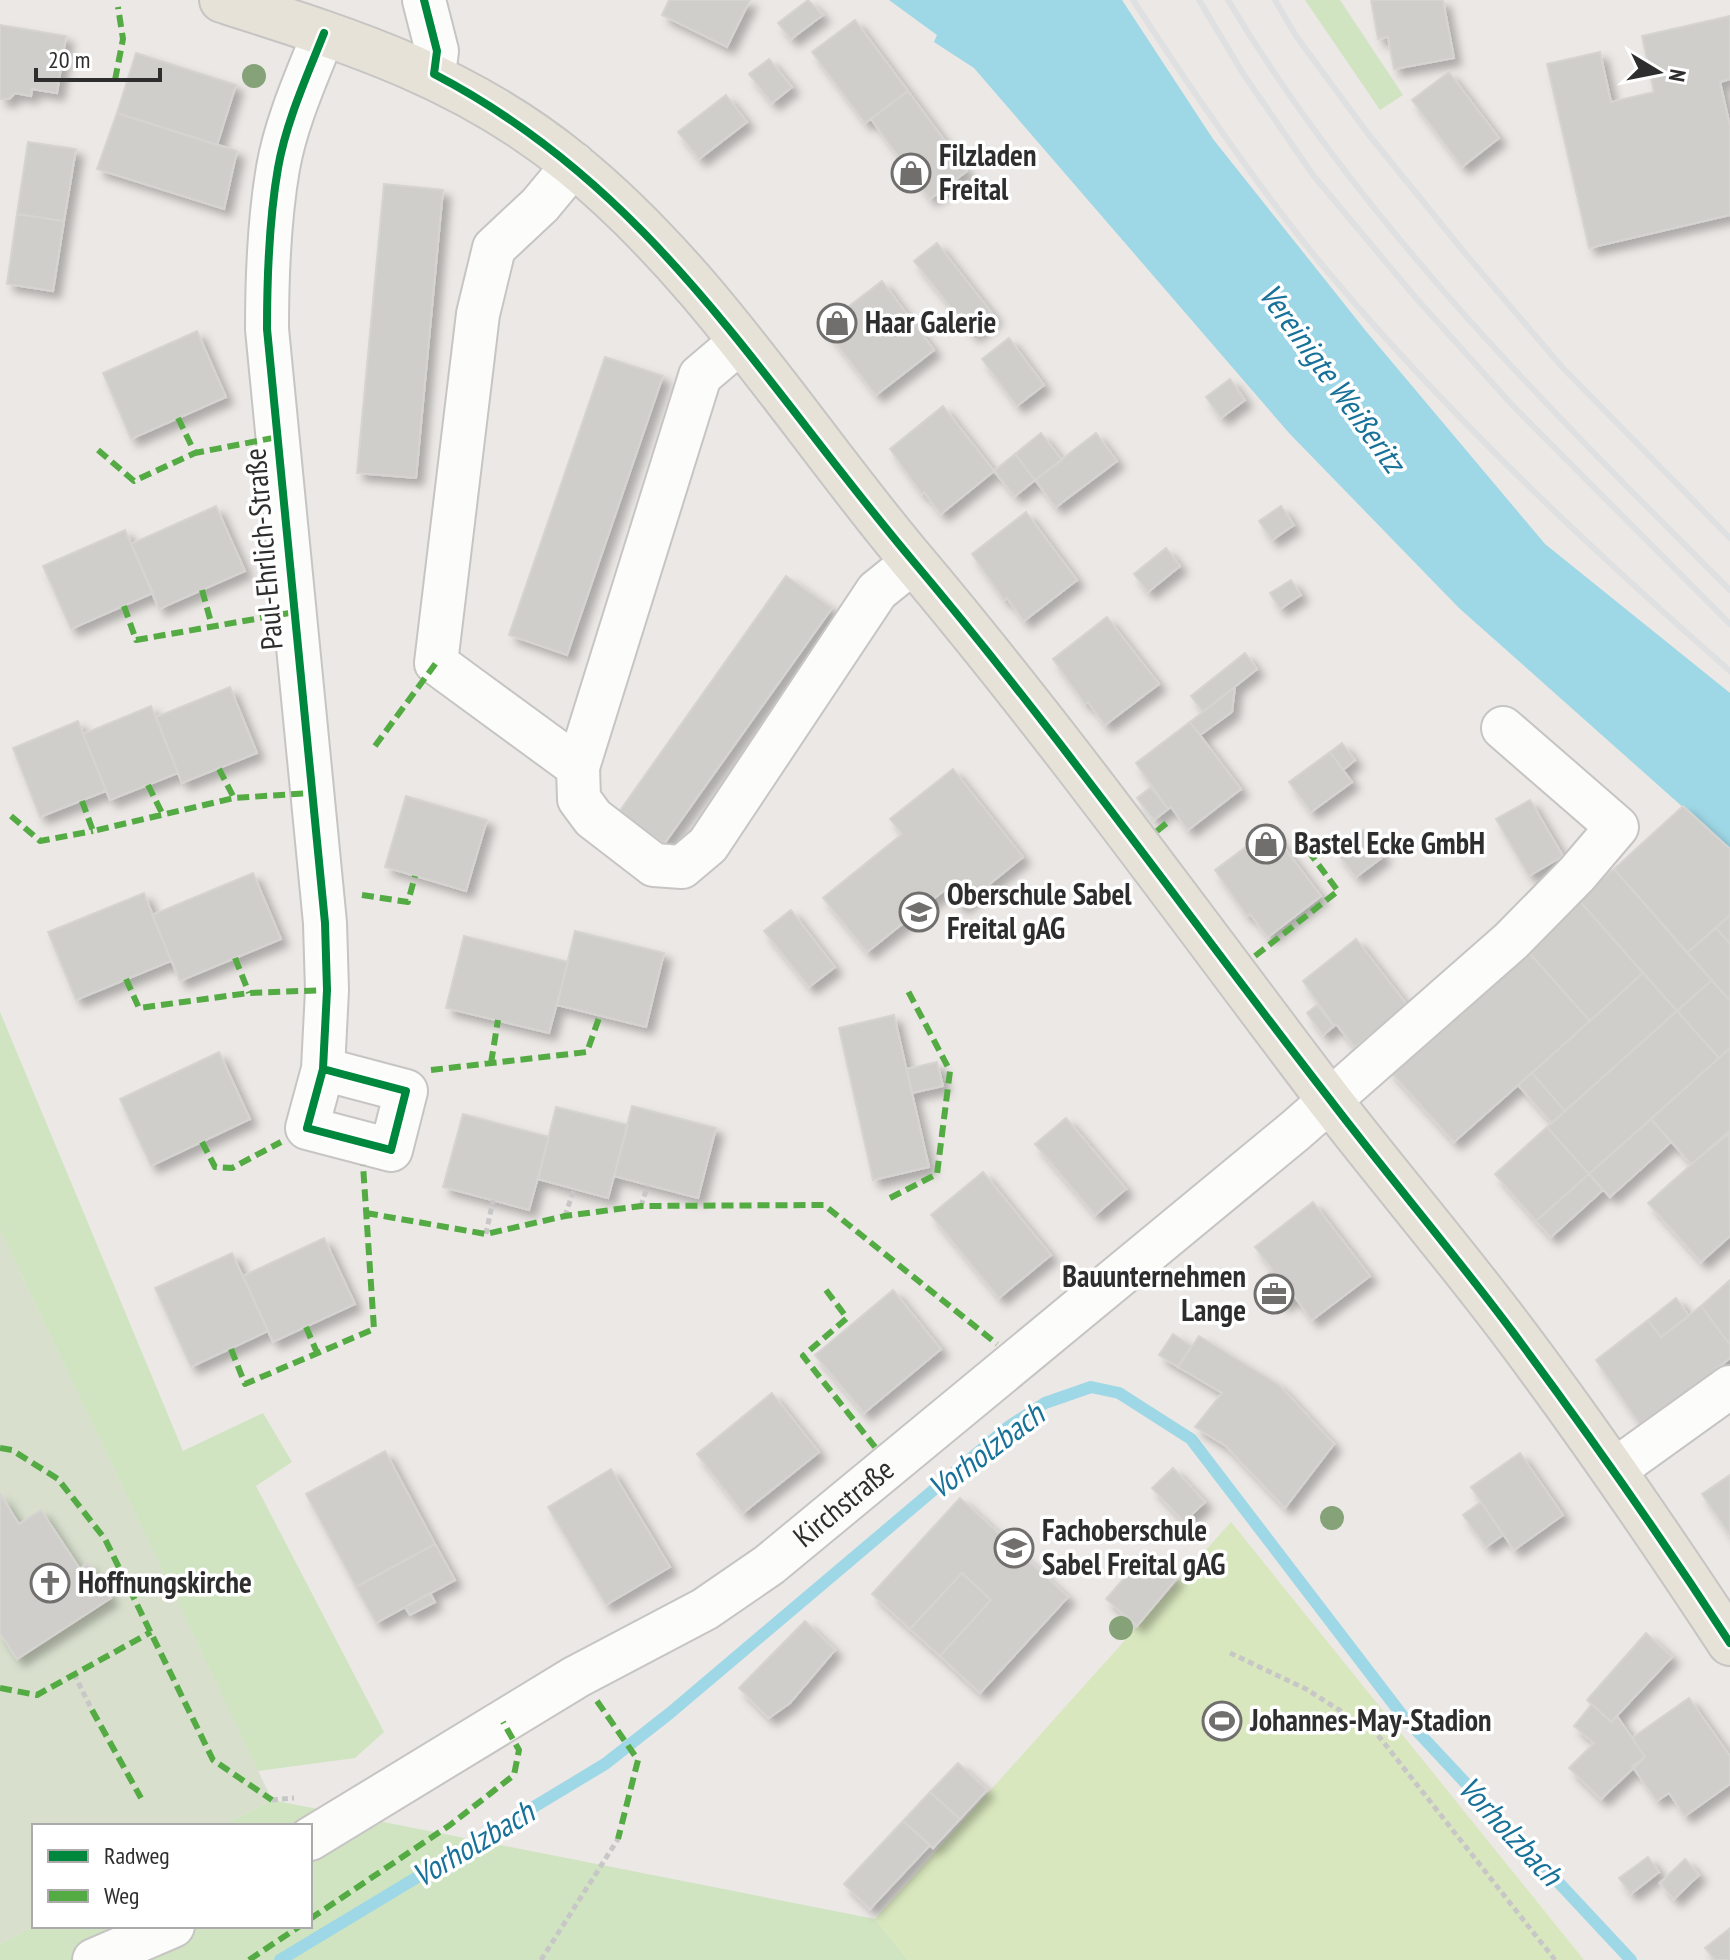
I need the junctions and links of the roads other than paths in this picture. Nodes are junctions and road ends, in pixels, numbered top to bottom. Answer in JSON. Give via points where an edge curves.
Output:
{"nodes":[{"id":1,"x":222,"y":0,"type":"edge"},
{"id":2,"x":424,"y":0,"type":"edge"},
{"id":3,"x":324,"y":33,"type":"junction"},
{"id":4,"x":434,"y":74,"type":"junction"},
{"id":5,"x":574,"y":164,"type":"junction"},
{"id":6,"x":740,"y":342,"type":"junction"},
{"id":7,"x":913,"y":562,"type":"junction"},
{"id":8,"x":1503,"y":728,"type":"dead end"},
{"id":9,"x":578,"y":767,"type":"junction"},
{"id":10,"x":323,"y":1069,"type":"dead end"},
{"id":11,"x":1329,"y":1100,"type":"junction"},
{"id":12,"x":1730,"y":1387,"type":"edge"},
{"id":13,"x":1613,"y":1471,"type":"junction"},
{"id":14,"x":1730,"y":1643,"type":"edge"},
{"id":15,"x":312,"y":1838,"type":"edge"},
{"id":16,"x":168,"y":1928,"type":"edge"},
{"id":17,"x":94,"y":1960,"type":"edge"}],
"edges":[{"from":1,"to":3,"type":"main road"},
{"from":2,"to":4,"type":"street","via":[[437,51]]},
{"from":3,"to":4,"type":"main road"},
{"from":3,"to":10,"type":"street","name":"Paul-Ehrlich-Straße","via":[[278,166],[267,290],[325,923]]},
{"from":4,"to":5,"type":"main road"},
{"from":5,"to":6,"type":"main road","via":[[650,236]]},
{"from":5,"to":9,"type":"street","via":[[494,248],[478,314],[436,663]]},
{"from":6,"to":7,"type":"main road"},
{"from":6,"to":9,"type":"street","via":[[700,376]]},
{"from":7,"to":9,"type":"street","via":[[877,591],[708,845],[682,867],[654,865],[593,818],[579,799]]},
{"from":7,"to":11,"type":"main road","via":[[1138,844]]},
{"from":8,"to":11,"type":"street","name":"Kirchstraße","via":[[1617,827],[1511,941]]},
{"from":11,"to":13,"type":"main road","via":[[1483,1293]]},
{"from":11,"to":15,"type":"street","name":"Kirchstraße","via":[[769,1565],[705,1609],[576,1677]]},
{"from":12,"to":13,"type":"street"},
{"from":13,"to":14,"type":"main road"},
{"from":16,"to":17,"type":"street"}]}
